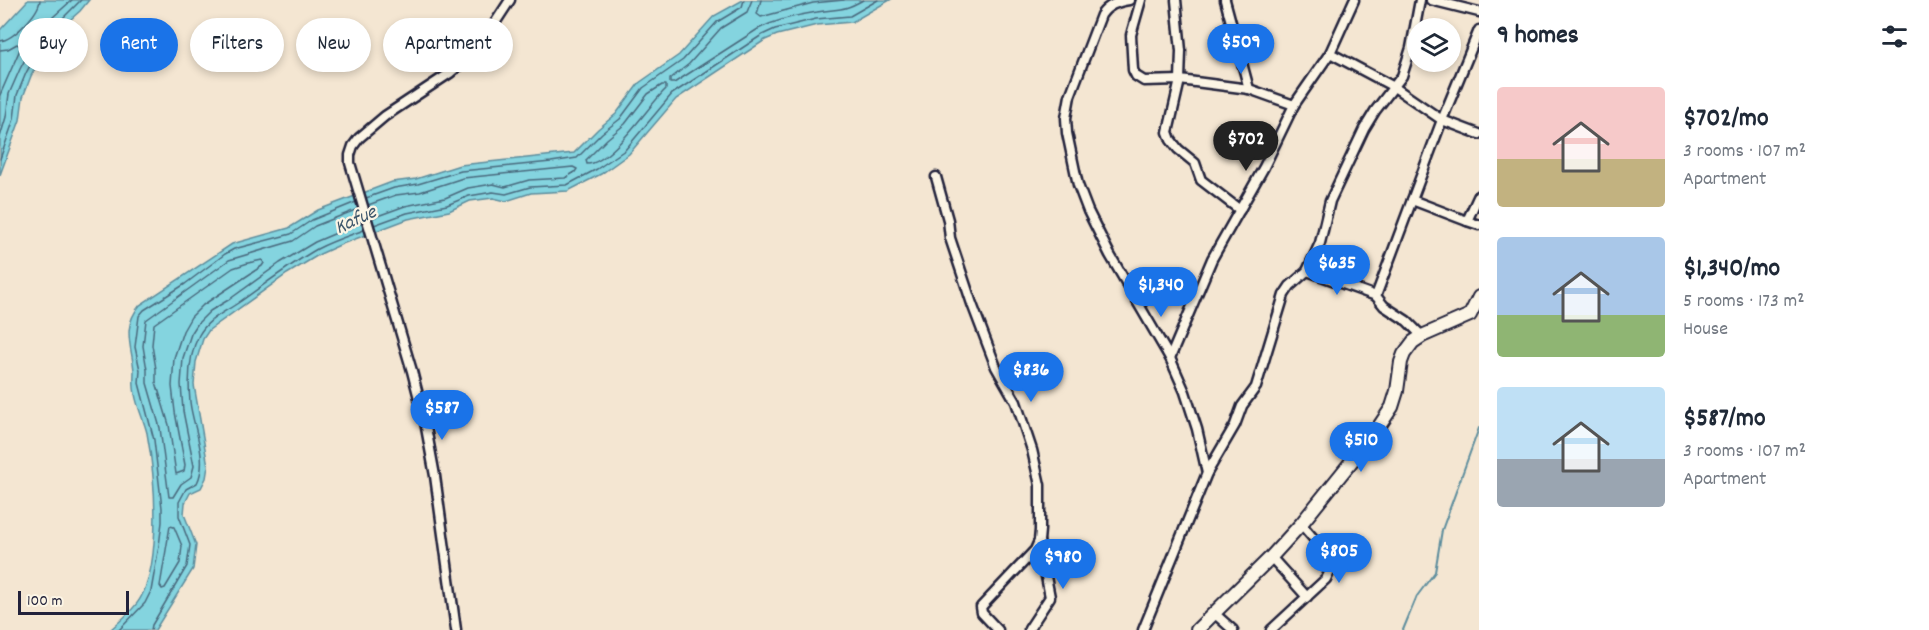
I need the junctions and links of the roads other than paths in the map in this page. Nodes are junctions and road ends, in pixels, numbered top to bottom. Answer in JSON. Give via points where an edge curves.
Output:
{"nodes":[{"id":1,"x":510,"y":0,"type":"edge"},
{"id":2,"x":1129,"y":0,"type":"edge"},
{"id":3,"x":1141,"y":0,"type":"edge"},
{"id":4,"x":1176,"y":0,"type":"edge"},
{"id":5,"x":1226,"y":0,"type":"edge"},
{"id":6,"x":1354,"y":0,"type":"edge"},
{"id":7,"x":1420,"y":0,"type":"edge"},
{"id":8,"x":1431,"y":0,"type":"edge"},
{"id":9,"x":1479,"y":12,"type":"edge"},
{"id":10,"x":1479,"y":30,"type":"edge"},
{"id":11,"x":1330,"y":53,"type":"junction"},
{"id":12,"x":1180,"y":80,"type":"junction"},
{"id":13,"x":1394,"y":87,"type":"junction"},
{"id":14,"x":1249,"y":89,"type":"junction"},
{"id":15,"x":1294,"y":105,"type":"junction"},
{"id":16,"x":1442,"y":120,"type":"junction"},
{"id":17,"x":1479,"y":134,"type":"edge"},
{"id":18,"x":936,"y":177,"type":"dead end"},
{"id":19,"x":1479,"y":195,"type":"edge"},
{"id":20,"x":1412,"y":200,"type":"junction"},
{"id":21,"x":1240,"y":210,"type":"junction"},
{"id":22,"x":1467,"y":221,"type":"junction"},
{"id":23,"x":1479,"y":225,"type":"edge"},
{"id":24,"x":1307,"y":271,"type":"junction"},
{"id":25,"x":1376,"y":296,"type":"junction"},
{"id":26,"x":1479,"y":297,"type":"edge"},
{"id":27,"x":1422,"y":336,"type":"junction"},
{"id":28,"x":1170,"y":358,"type":"junction"},
{"id":29,"x":1207,"y":473,"type":"junction"},
{"id":30,"x":1301,"y":524,"type":"junction"},
{"id":31,"x":1039,"y":541,"type":"junction"},
{"id":32,"x":1271,"y":557,"type":"junction"},
{"id":33,"x":1308,"y":597,"type":"junction"},
{"id":34,"x":1214,"y":613,"type":"junction"},
{"id":35,"x":1029,"y":629,"type":"edge"},
{"id":36,"x":456,"y":630,"type":"edge"},
{"id":37,"x":998,"y":630,"type":"edge"},
{"id":38,"x":1143,"y":630,"type":"edge"},
{"id":39,"x":1197,"y":630,"type":"edge"},
{"id":40,"x":1233,"y":630,"type":"edge"},
{"id":41,"x":1271,"y":630,"type":"edge"}],
"edges":[{"from":1,"to":36,"type":"street","via":[[478,49],[450,73],[385,116],[359,138],[350,154],[425,422]]},
{"from":2,"to":28,"type":"street","via":[[1113,4],[1101,15],[1070,96],[1067,133],[1088,211]]},
{"from":3,"to":12,"type":"street","via":[[1131,35],[1134,74],[1144,81]]},
{"from":4,"to":12,"type":"street"},
{"from":5,"to":14,"type":"street"},
{"from":6,"to":11,"type":"street"},
{"from":7,"to":13,"type":"street","via":[[1407,62]]},
{"from":8,"to":9,"type":"street"},
{"from":10,"to":16,"type":"street"},
{"from":11,"to":13,"type":"street"},
{"from":11,"to":15,"type":"street"},
{"from":12,"to":14,"type":"street"},
{"from":12,"to":21,"type":"street","via":[[1169,124],[1171,140],[1195,163],[1202,180]]},
{"from":13,"to":16,"type":"street"},
{"from":13,"to":24,"type":"street","via":[[1364,129],[1330,201],[1320,243]]},
{"from":14,"to":15,"type":"street"},
{"from":15,"to":21,"type":"street"},
{"from":16,"to":17,"type":"street"},
{"from":16,"to":20,"type":"street"},
{"from":18,"to":31,"type":"street","via":[[950,238],[972,304],[996,367],[1016,402],[1032,450],[1040,485]]},
{"from":19,"to":22,"type":"street"},
{"from":20,"to":22,"type":"street"},
{"from":20,"to":25,"type":"street"},
{"from":21,"to":28,"type":"street","via":[[1212,259]]},
{"from":22,"to":23,"type":"street"},
{"from":24,"to":25,"type":"street"},
{"from":24,"to":29,"type":"street","via":[[1284,295],[1256,387]]},
{"from":25,"to":27,"type":"street"},
{"from":26,"to":27,"type":"street","via":[[1470,315]]},
{"from":27,"to":30,"type":"street","via":[[1404,354],[1392,407]]},
{"from":28,"to":29,"type":"street","via":[[1188,401]]},
{"from":29,"to":38,"type":"street"},
{"from":30,"to":32,"type":"street"},
{"from":30,"to":33,"type":"street","via":[[1333,565],[1326,579]]},
{"from":31,"to":35,"type":"street","via":[[1050,597]]},
{"from":31,"to":37,"type":"street","via":[[981,607]]},
{"from":32,"to":33,"type":"street"},
{"from":32,"to":34,"type":"street"},
{"from":33,"to":41,"type":"street"},
{"from":34,"to":39,"type":"street"},
{"from":34,"to":40,"type":"street"}]}
